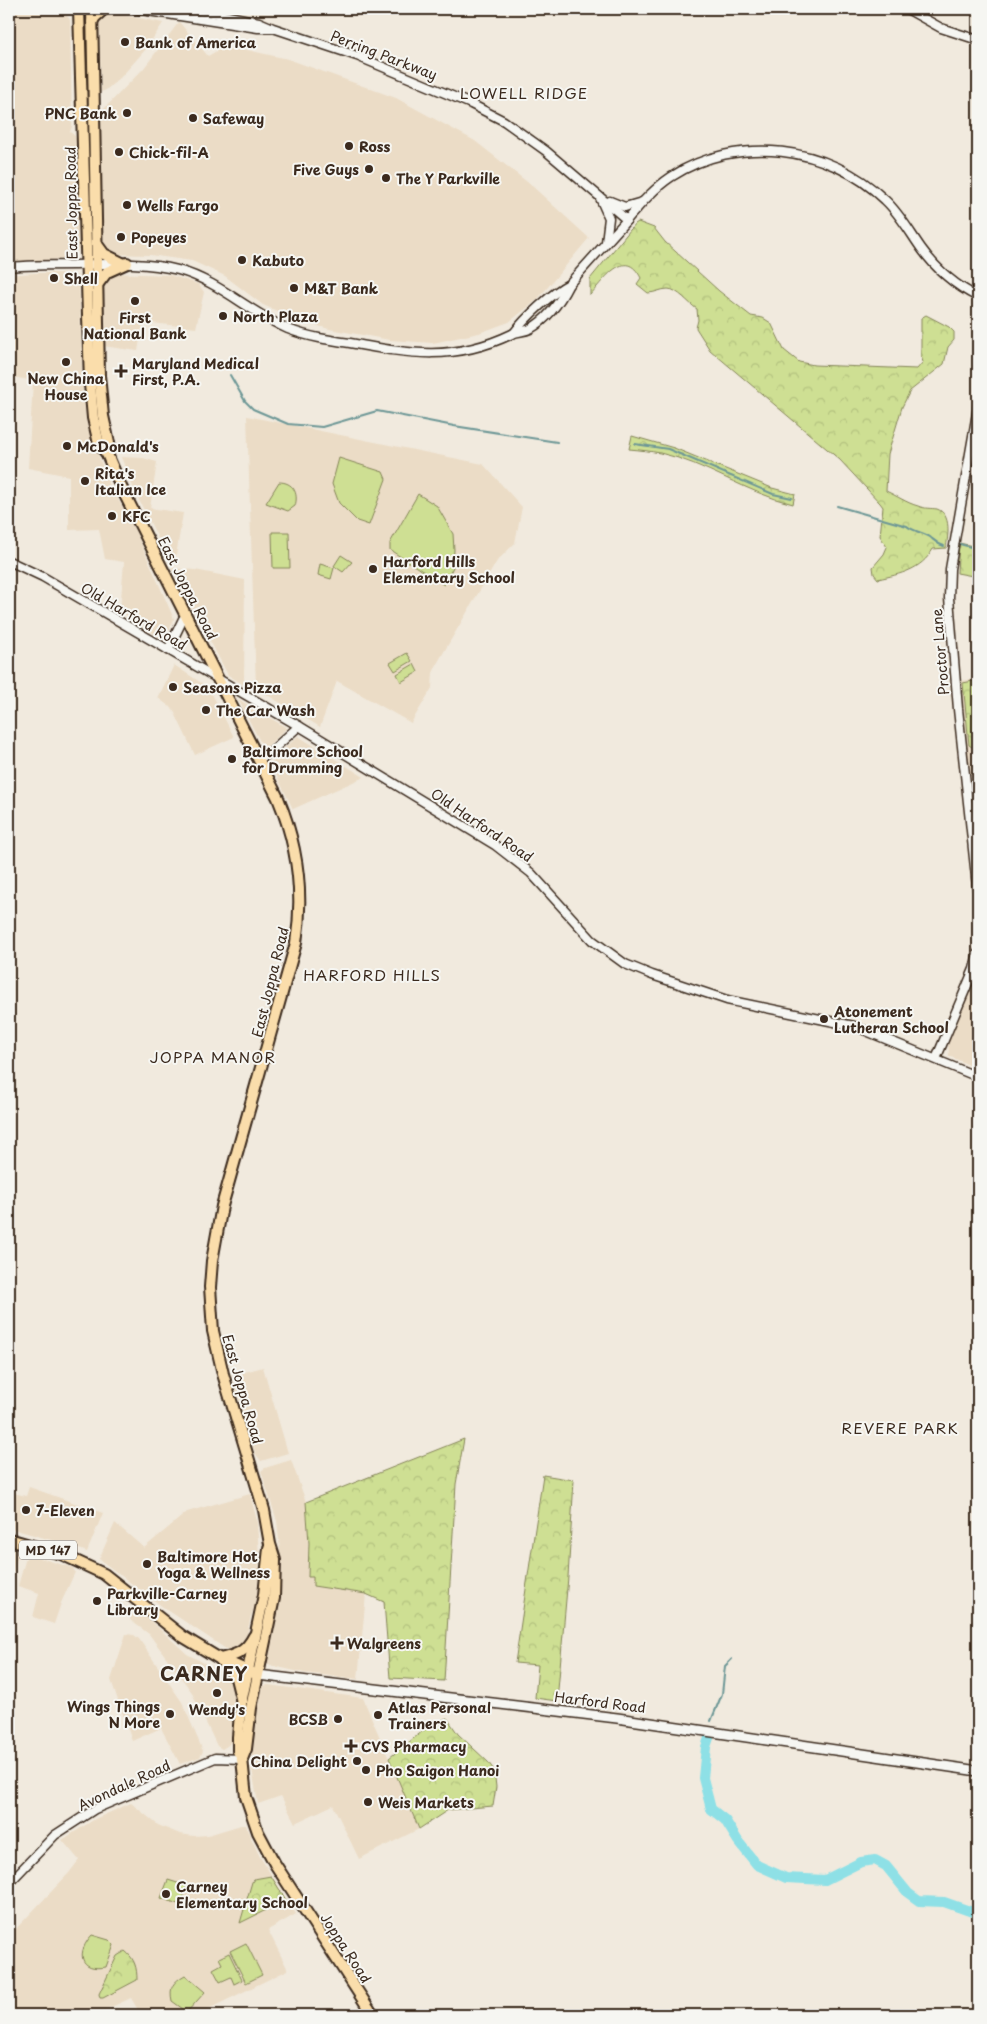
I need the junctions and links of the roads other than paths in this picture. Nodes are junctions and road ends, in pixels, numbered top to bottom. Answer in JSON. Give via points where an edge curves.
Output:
{"nodes":[{"id":1,"x":70,"y":9,"type":"edge"},
{"id":2,"x":80,"y":9,"type":"edge"},
{"id":3,"x":92,"y":9,"type":"edge"},
{"id":4,"x":104,"y":9,"type":"edge"},
{"id":5,"x":135,"y":9,"type":"edge"},
{"id":6,"x":192,"y":9,"type":"edge"},
{"id":7,"x":907,"y":9,"type":"edge"},
{"id":8,"x":179,"y":12,"type":"edge"},
{"id":9,"x":91,"y":23,"type":"junction"},
{"id":10,"x":273,"y":28,"type":"junction"},
{"id":11,"x":79,"y":32,"type":"junction"},
{"id":12,"x":978,"y":40,"type":"edge"},
{"id":13,"x":596,"y":192,"type":"junction"},
{"id":14,"x":643,"y":201,"type":"junction"},
{"id":15,"x":626,"y":220,"type":"junction"},
{"id":16,"x":96,"y":242,"type":"junction"},
{"id":17,"x":606,"y":243,"type":"junction"},
{"id":18,"x":124,"y":263,"type":"junction"},
{"id":19,"x":92,"y":264,"type":"junction"},
{"id":20,"x":9,"y":267,"type":"edge"},
{"id":21,"x":97,"y":285,"type":"junction"},
{"id":22,"x":978,"y":297,"type":"edge"},
{"id":23,"x":978,"y":407,"type":"edge"},
{"id":24,"x":107,"y":454,"type":"junction"},
{"id":25,"x":9,"y":561,"type":"edge"},
{"id":26,"x":186,"y":617,"type":"junction"},
{"id":27,"x":168,"y":650,"type":"junction"},
{"id":28,"x":218,"y":679,"type":"junction"},
{"id":29,"x":299,"y":726,"type":"junction"},
{"id":30,"x":259,"y":759,"type":"junction"},
{"id":31,"x":978,"y":896,"type":"edge"},
{"id":32,"x":978,"y":953,"type":"edge"},
{"id":33,"x":936,"y":1059,"type":"junction"},
{"id":34,"x":978,"y":1076,"type":"edge"},
{"id":35,"x":9,"y":1538,"type":"edge"},
{"id":36,"x":270,"y":1544,"type":"junction"},
{"id":37,"x":258,"y":1628,"type":"junction"},
{"id":38,"x":220,"y":1658,"type":"junction"},
{"id":39,"x":253,"y":1673,"type":"junction"},
{"id":40,"x":241,"y":1703,"type":"junction"},
{"id":41,"x":242,"y":1759,"type":"junction"},
{"id":42,"x":978,"y":1771,"type":"edge"},
{"id":43,"x":9,"y":1883,"type":"edge"},
{"id":44,"x":373,"y":2015,"type":"edge"}],
"edges":[{"from":1,"to":11,"type":"main road"},
{"from":2,"to":11,"type":"main road","name":"East Joppa Road"},
{"from":3,"to":9,"type":"main road","name":"East Joppa Road"},
{"from":4,"to":9,"type":"main road"},
{"from":5,"to":8,"type":"street","name":"Perring Parkway"},
{"from":6,"to":10,"type":"street","name":"Perring Parkway","via":[[244,18]]},
{"from":7,"to":12,"type":"street","via":[[941,28]]},
{"from":8,"to":10,"type":"street","name":"Perring Parkway","via":[[258,28]]},
{"from":9,"to":16,"type":"main road","name":"East Joppa Road"},
{"from":10,"to":13,"type":"street","name":"Perring Parkway","via":[[357,56],[472,104],[529,138]]},
{"from":11,"to":19,"type":"main road","name":"East Joppa Road"},
{"from":13,"to":14,"type":"street","via":[[621,207]]},
{"from":13,"to":15,"type":"street","name":"Perring Parkway"},
{"from":13,"to":17,"type":"street","via":[[609,218]]},
{"from":14,"to":15,"type":"street"},
{"from":14,"to":22,"type":"street","via":[[685,169],[723,155],[772,151],[818,160],[849,172],[878,194],[901,218],[935,265]]},
{"from":15,"to":17,"type":"street"},
{"from":16,"to":18,"type":"main road","via":[[104,254]]},
{"from":16,"to":19,"type":"main road","name":"East Joppa Road"},
{"from":17,"to":18,"type":"street","via":[[569,284],[561,300],[529,330],[475,348],[430,354],[406,353],[295,332],[269,320],[199,277],[158,265]]},
{"from":18,"to":19,"type":"street"},
{"from":18,"to":21,"type":"main road","via":[[107,272]]},
{"from":19,"to":20,"type":"street"},
{"from":19,"to":21,"type":"main road","name":"East Joppa Road"},
{"from":19,"to":24,"type":"main road","name":"East Joppa Road","via":[[88,350],[92,410],[100,444]]},
{"from":21,"to":24,"type":"main road","name":"East Joppa Road","via":[[100,392],[109,443]]},
{"from":23,"to":31,"type":"street","name":"Proctor Lane","via":[[950,569],[948,598]]},
{"from":24,"to":26,"type":"main road","name":"East Joppa Road"},
{"from":25,"to":27,"type":"street","name":"Old Harford Road"},
{"from":26,"to":27,"type":"street"},
{"from":26,"to":28,"type":"main road","name":"East Joppa Road"},
{"from":27,"to":28,"type":"street","name":"Old Harford Road"},
{"from":28,"to":29,"type":"street","name":"Old Harford Road"},
{"from":28,"to":30,"type":"main road","name":"East Joppa Road"},
{"from":29,"to":30,"type":"street"},
{"from":29,"to":33,"type":"street","name":"Old Harford Road","via":[[511,856],[541,883],[585,934],[625,964],[727,1000],[845,1023]]},
{"from":30,"to":36,"type":"main road","name":"East Joppa Road","via":[[283,809],[292,838],[300,895],[298,929],[222,1206],[210,1287],[218,1355],[260,1495]]},
{"from":32,"to":33,"type":"street"},
{"from":33,"to":34,"type":"street","name":"Old Harford Road"},
{"from":35,"to":38,"type":"main road","number":"MD 147","via":[[61,1554],[95,1569],[118,1583],[182,1636]]},
{"from":36,"to":37,"type":"main road","name":"East Joppa Road"},
{"from":36,"to":39,"type":"main road","name":"East Joppa Road","via":[[275,1560],[274,1598]]},
{"from":37,"to":38,"type":"main road","via":[[243,1651]]},
{"from":37,"to":39,"type":"main road","name":"East Joppa Road"},
{"from":38,"to":39,"type":"main road","name":"Harford Road","number":"MD 147"},
{"from":38,"to":40,"type":"main road","via":[[236,1678]]},
{"from":39,"to":40,"type":"main road","name":"Joppa Road"},
{"from":39,"to":41,"type":"main road","name":"Joppa Road","via":[[246,1750]]},
{"from":39,"to":42,"type":"main road","name":"Harford Road","number":"MD 147","via":[[617,1718]]},
{"from":40,"to":41,"type":"main road","name":"Joppa Road","via":[[238,1750]]},
{"from":41,"to":43,"type":"street","name":"Avondale Road","via":[[215,1758],[90,1813],[55,1835]]},
{"from":41,"to":44,"type":"main road","name":"Joppa Road","via":[[246,1798],[264,1846]]}]}
